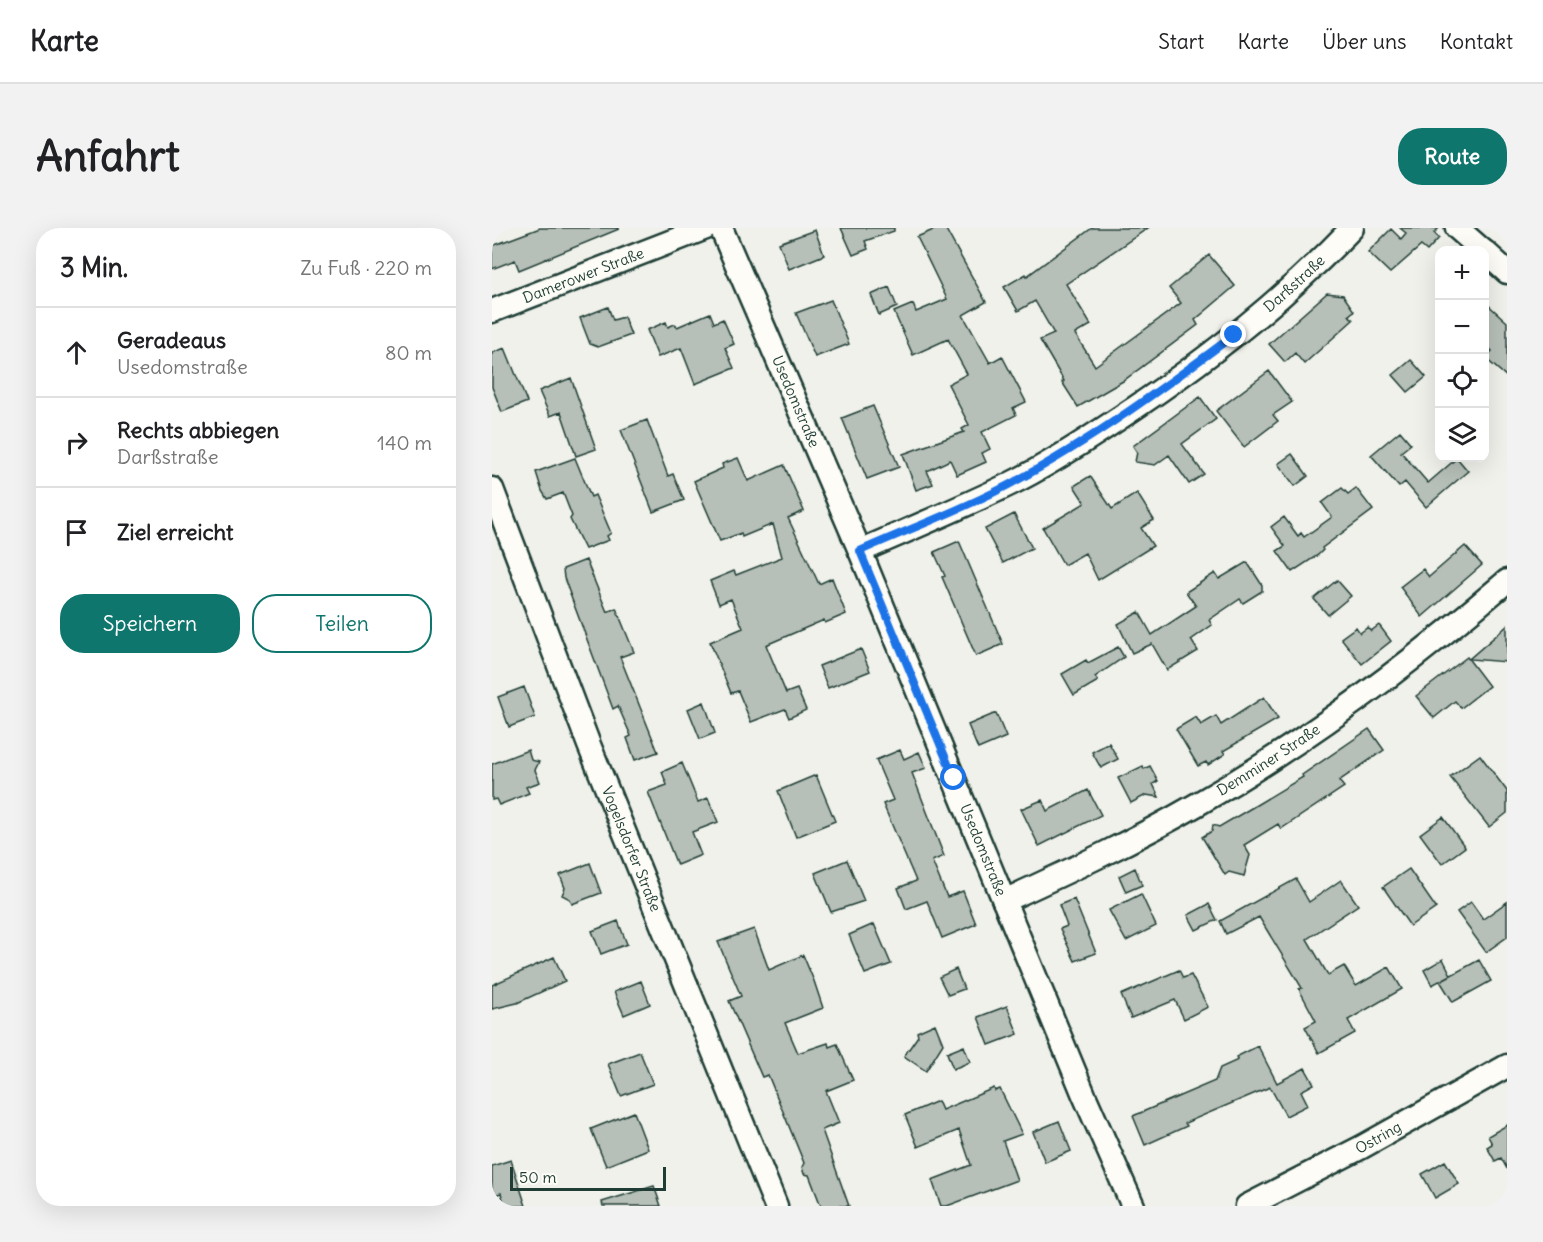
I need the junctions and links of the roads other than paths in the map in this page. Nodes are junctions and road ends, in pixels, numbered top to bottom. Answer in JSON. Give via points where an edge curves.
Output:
{"nodes":[{"id":1,"x":706,"y":228,"type":"edge"},
{"id":2,"x":721,"y":228,"type":"edge"},
{"id":3,"x":1352,"y":228,"type":"edge"},
{"id":4,"x":1457,"y":228,"type":"edge"},
{"id":5,"x":1477,"y":246,"type":"edge"},
{"id":6,"x":1489,"y":256,"type":"edge"},
{"id":7,"x":1507,"y":272,"type":"edge"},
{"id":8,"x":492,"y":311,"type":"edge"},
{"id":9,"x":492,"y":489,"type":"edge"},
{"id":10,"x":860,"y":551,"type":"junction"},
{"id":11,"x":1507,"y":581,"type":"edge"},
{"id":12,"x":1004,"y":901,"type":"junction"},
{"id":13,"x":1507,"y":1066,"type":"edge"},
{"id":14,"x":776,"y":1206,"type":"edge"},
{"id":15,"x":1133,"y":1206,"type":"edge"},
{"id":16,"x":1247,"y":1206,"type":"edge"}],
"edges":[{"from":1,"to":8,"type":"street","name":"Damerower Straße"},
{"from":2,"to":10,"type":"street","name":"Usedomstraße"},
{"from":3,"to":10,"type":"street","name":"Darßstraße","via":[[1234,335],[1075,447],[1012,483]]},
{"from":4,"to":5,"type":"street"},
{"from":6,"to":7,"type":"street"},
{"from":9,"to":14,"type":"street","name":"Vogelsdorfer Straße","via":[[589,745]]},
{"from":10,"to":12,"type":"street","name":"Usedomstraße"},
{"from":11,"to":12,"type":"street","name":"Demminer Straße","via":[[1420,655],[1258,768],[1129,842]]},
{"from":12,"to":15,"type":"street","name":"Usedomstraße"},
{"from":13,"to":16,"type":"street","name":"Ostring"}]}
